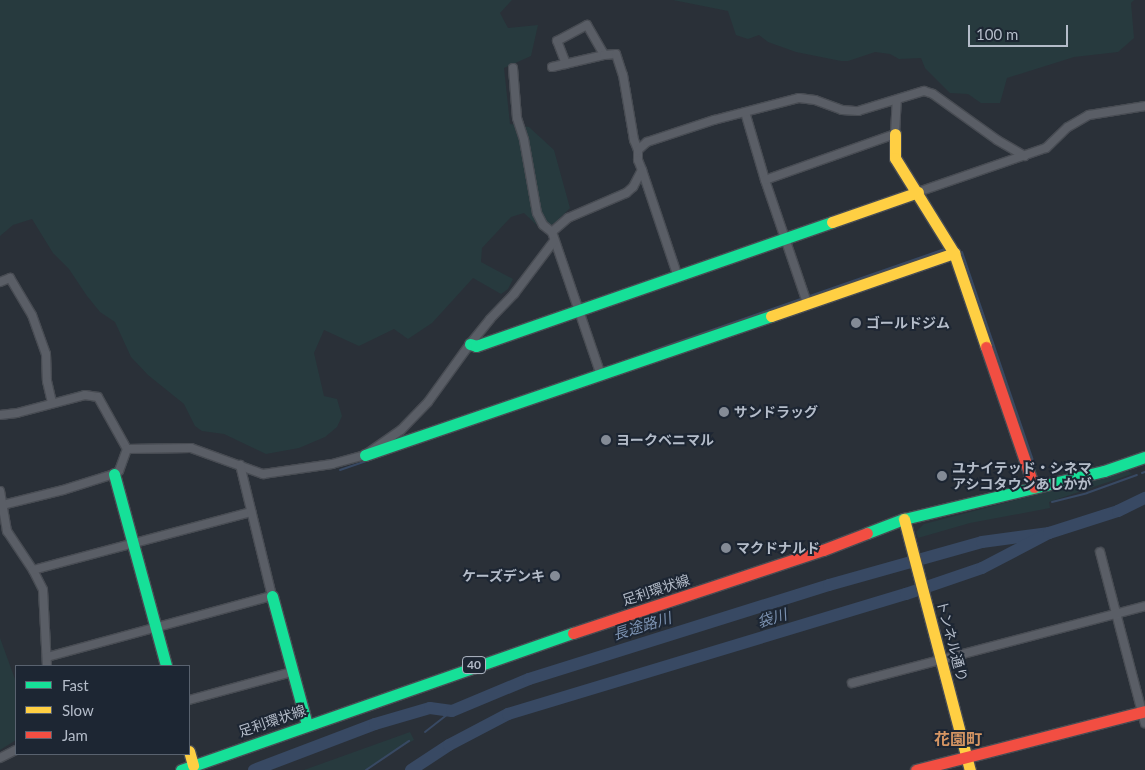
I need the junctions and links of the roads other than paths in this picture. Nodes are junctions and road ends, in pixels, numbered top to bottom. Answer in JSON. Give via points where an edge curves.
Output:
{"nodes":[{"id":1,"x":604,"y":55,"type":"junction"},
{"id":2,"x":566,"y":64,"type":"junction"},
{"id":3,"x":552,"y":67,"type":"dead end"},
{"id":4,"x":513,"y":68,"type":"dead end"},
{"id":5,"x":898,"y":100,"type":"junction"},
{"id":6,"x":1145,"y":106,"type":"edge"},
{"id":7,"x":745,"y":112,"type":"junction"},
{"id":8,"x":896,"y":134,"type":"junction"},
{"id":9,"x":638,"y":150,"type":"junction"},
{"id":10,"x":1025,"y":156,"type":"junction"},
{"id":11,"x":642,"y":170,"type":"junction"},
{"id":12,"x":765,"y":180,"type":"junction"},
{"id":13,"x":918,"y":192,"type":"junction"},
{"id":14,"x":552,"y":232,"type":"junction"},
{"id":15,"x":785,"y":240,"type":"junction"},
{"id":16,"x":554,"y":241,"type":"junction"},
{"id":17,"x":954,"y":253,"type":"junction"},
{"id":18,"x":678,"y":277,"type":"junction"},
{"id":19,"x":0,"y":282,"type":"edge"},
{"id":20,"x":808,"y":303,"type":"junction"},
{"id":21,"x":578,"y":311,"type":"junction"},
{"id":22,"x":470,"y":344,"type":"junction"},
{"id":23,"x":601,"y":375,"type":"junction"},
{"id":24,"x":52,"y":402,"type":"junction"},
{"id":25,"x":0,"y":415,"type":"edge"},
{"id":26,"x":127,"y":449,"type":"junction"},
{"id":27,"x":365,"y":455,"type":"junction"},
{"id":28,"x":1145,"y":457,"type":"edge"},
{"id":29,"x":240,"y":465,"type":"junction"},
{"id":30,"x":114,"y":474,"type":"junction"},
{"id":31,"x":1034,"y":487,"type":"junction"},
{"id":32,"x":0,"y":491,"type":"edge"},
{"id":33,"x":2,"y":505,"type":"junction"},
{"id":34,"x":251,"y":512,"type":"junction"},
{"id":35,"x":904,"y":519,"type":"junction"},
{"id":36,"x":133,"y":545,"type":"junction"},
{"id":37,"x":1100,"y":552,"type":"dead end"},
{"id":38,"x":33,"y":570,"type":"junction"},
{"id":39,"x":272,"y":596,"type":"junction"},
{"id":40,"x":1145,"y":606,"type":"edge"},
{"id":41,"x":1116,"y":614,"type":"junction"},
{"id":42,"x":156,"y":627,"type":"junction"},
{"id":43,"x":47,"y":657,"type":"junction"},
{"id":44,"x":941,"y":659,"type":"junction"},
{"id":45,"x":47,"y":665,"type":"edge"},
{"id":46,"x":166,"y":665,"type":"edge"},
{"id":47,"x":292,"y":672,"type":"junction"},
{"id":48,"x":852,"y":683,"type":"dead end"},
{"id":49,"x":190,"y":700,"type":"edge"},
{"id":50,"x":1144,"y":715,"type":"edge"},
{"id":51,"x":308,"y":725,"type":"junction"},
{"id":52,"x":15,"y":750,"type":"edge"},
{"id":53,"x":190,"y":754,"type":"edge"},
{"id":54,"x":966,"y":757,"type":"junction"},
{"id":55,"x":0,"y":758,"type":"edge"},
{"id":56,"x":193,"y":765,"type":"junction"},
{"id":57,"x":181,"y":770,"type":"edge"},
{"id":58,"x":916,"y":770,"type":"edge"},
{"id":59,"x":970,"y":770,"type":"edge"}],
"edges":[{"from":1,"to":2,"type":"street"},
{"from":1,"to":2,"type":"street","via":[[587,25],[557,41]]},
{"from":1,"to":9,"type":"street","via":[[615,54],[618,57]]},
{"from":2,"to":3,"type":"street"},
{"from":4,"to":14,"type":"street","via":[[517,118],[537,213],[543,225]]},
{"from":5,"to":7,"type":"street","via":[[851,111],[802,98]]},
{"from":5,"to":8,"type":"street"},
{"from":5,"to":10,"type":"street","via":[[924,90],[931,93],[990,136]]},
{"from":6,"to":10,"type":"street","via":[[1089,115],[1068,127],[1046,148]]},
{"from":7,"to":9,"type":"street","via":[[646,142]]},
{"from":7,"to":12,"type":"street"},
{"from":8,"to":12,"type":"street"},
{"from":8,"to":13,"type":"street","via":[[895,158]]},
{"from":9,"to":11,"type":"street"},
{"from":10,"to":13,"type":"street"},
{"from":11,"to":14,"type":"street","via":[[633,188],[626,193],[568,218]]},
{"from":11,"to":18,"type":"street"},
{"from":12,"to":15,"type":"street"},
{"from":13,"to":15,"type":"street"},
{"from":13,"to":17,"type":"street"},
{"from":14,"to":16,"type":"street"},
{"from":15,"to":18,"type":"street"},
{"from":15,"to":20,"type":"street"},
{"from":16,"to":21,"type":"street"},
{"from":16,"to":22,"type":"street"},
{"from":17,"to":20,"type":"street"},
{"from":17,"to":31,"type":"street"},
{"from":18,"to":21,"type":"street"},
{"from":19,"to":24,"type":"street","via":[[10,278],[32,315],[46,354]]},
{"from":20,"to":23,"type":"street"},
{"from":21,"to":22,"type":"street","via":[[476,346]]},
{"from":21,"to":23,"type":"street"},
{"from":22,"to":27,"type":"street","via":[[428,402],[401,430]]},
{"from":23,"to":27,"type":"street"},
{"from":24,"to":25,"type":"street"},
{"from":24,"to":26,"type":"street","via":[[85,395],[98,397]]},
{"from":26,"to":29,"type":"street","via":[[191,448]]},
{"from":26,"to":30,"type":"street","via":[[119,471]]},
{"from":27,"to":29,"type":"street","via":[[332,464],[263,474]]},
{"from":28,"to":31,"type":"street","name":"足利環状線","number":"40","via":[[1104,471]]},
{"from":29,"to":34,"type":"street"},
{"from":30,"to":33,"type":"street"},
{"from":30,"to":36,"type":"street"},
{"from":31,"to":35,"type":"street","name":"足利環状線","number":"40"},
{"from":32,"to":33,"type":"street"},
{"from":33,"to":38,"type":"street","via":[[7,531]]},
{"from":34,"to":36,"type":"street"},
{"from":34,"to":39,"type":"street"},
{"from":35,"to":44,"type":"street","name":"トンネル通り"},
{"from":35,"to":51,"type":"street","name":"足利環状線","number":"40","via":[[823,550],[499,657]]},
{"from":36,"to":38,"type":"street"},
{"from":36,"to":42,"type":"street"},
{"from":37,"to":41,"type":"street"},
{"from":38,"to":43,"type":"street","via":[[46,605]]},
{"from":39,"to":42,"type":"street"},
{"from":39,"to":47,"type":"street"},
{"from":40,"to":41,"type":"street"},
{"from":41,"to":44,"type":"street"},
{"from":41,"to":50,"type":"street"},
{"from":42,"to":43,"type":"street"},
{"from":42,"to":46,"type":"street"},
{"from":43,"to":45,"type":"street"},
{"from":44,"to":48,"type":"street"},
{"from":44,"to":54,"type":"street","name":"トンネル通り"},
{"from":47,"to":49,"type":"street"},
{"from":47,"to":51,"type":"street"},
{"from":50,"to":54,"type":"street"},
{"from":51,"to":56,"type":"street","name":"足利環状線","number":"40"},
{"from":52,"to":55,"type":"street"},
{"from":53,"to":56,"type":"street"},
{"from":54,"to":58,"type":"street"},
{"from":54,"to":59,"type":"street","name":"トンネル通り"},
{"from":56,"to":57,"type":"street","name":"足利環状線","number":"40"}]}
